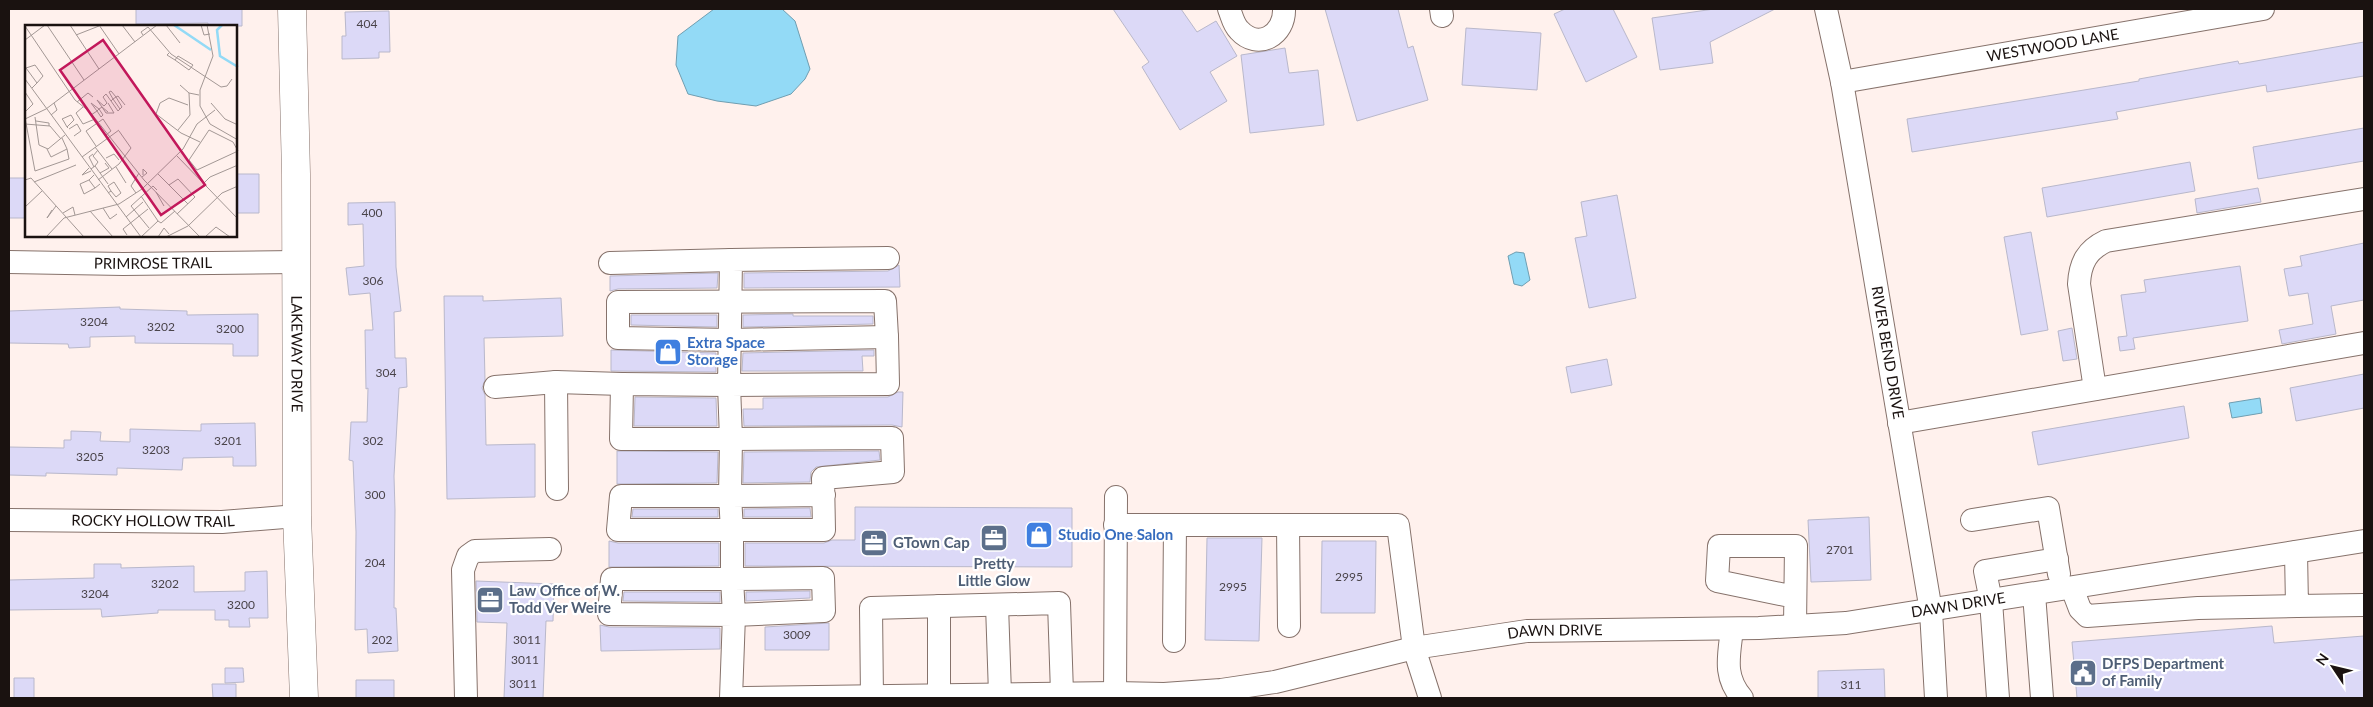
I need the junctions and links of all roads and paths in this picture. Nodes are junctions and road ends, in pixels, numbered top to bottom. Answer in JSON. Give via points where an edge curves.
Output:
{"nodes":[{"id":1,"x":292,"y":9,"type":"edge"},
{"id":2,"x":1229,"y":9,"type":"edge"},
{"id":3,"x":1284,"y":9,"type":"edge"},
{"id":4,"x":1826,"y":9,"type":"edge"},
{"id":5,"x":2263,"y":9,"type":"edge"},
{"id":6,"x":1842,"y":82,"type":"junction"},
{"id":7,"x":2364,"y":199,"type":"edge"},
{"id":8,"x":888,"y":258,"type":"dead end"},
{"id":9,"x":732,"y":260,"type":"junction"},
{"id":10,"x":9,"y":262,"type":"edge"},
{"id":11,"x":296,"y":262,"type":"junction"},
{"id":12,"x":610,"y":263,"type":"dead end"},
{"id":13,"x":730,"y":301,"type":"junction"},
{"id":14,"x":887,"y":337,"type":"junction"},
{"id":15,"x":730,"y":340,"type":"junction"},
{"id":16,"x":2364,"y":343,"type":"edge"},
{"id":17,"x":556,"y":382,"type":"junction"},
{"id":18,"x":622,"y":384,"type":"junction"},
{"id":19,"x":729,"y":385,"type":"junction"},
{"id":20,"x":495,"y":387,"type":"dead end"},
{"id":21,"x":2095,"y":389,"type":"junction"},
{"id":22,"x":1899,"y":423,"type":"junction"},
{"id":23,"x":731,"y":439,"type":"junction"},
{"id":24,"x":557,"y":489,"type":"dead end"},
{"id":25,"x":824,"y":495,"type":"junction"},
{"id":26,"x":730,"y":496,"type":"junction"},
{"id":27,"x":1116,"y":496,"type":"dead end"},
{"id":28,"x":297,"y":516,"type":"junction"},
{"id":29,"x":9,"y":520,"type":"edge"},
{"id":30,"x":1972,"y":520,"type":"dead end"},
{"id":31,"x":1116,"y":525,"type":"junction"},
{"id":32,"x":1175,"y":525,"type":"junction"},
{"id":33,"x":1288,"y":525,"type":"junction"},
{"id":34,"x":732,"y":530,"type":"junction"},
{"id":35,"x":2364,"y":541,"type":"edge"},
{"id":36,"x":550,"y":549,"type":"dead end"},
{"id":37,"x":2296,"y":552,"type":"junction"},
{"id":38,"x":2057,"y":559,"type":"junction"},
{"id":39,"x":732,"y":579,"type":"junction"},
{"id":40,"x":2067,"y":589,"type":"junction"},
{"id":41,"x":2034,"y":594,"type":"junction"},
{"id":42,"x":1796,"y":597,"type":"dead end"},
{"id":43,"x":1991,"y":601,"type":"junction"},
{"id":44,"x":997,"y":605,"type":"junction"},
{"id":45,"x":2364,"y":605,"type":"edge"},
{"id":46,"x":939,"y":606,"type":"junction"},
{"id":47,"x":2297,"y":606,"type":"junction"},
{"id":48,"x":1932,"y":611,"type":"junction"},
{"id":49,"x":734,"y":615,"type":"junction"},
{"id":50,"x":1288,"y":626,"type":"dead end"},
{"id":51,"x":1795,"y":626,"type":"junction"},
{"id":52,"x":1732,"y":629,"type":"junction"},
{"id":53,"x":1174,"y":641,"type":"dead end"},
{"id":54,"x":1414,"y":648,"type":"junction"},
{"id":55,"x":1062,"y":693,"type":"junction"},
{"id":56,"x":1000,"y":694,"type":"junction"},
{"id":57,"x":1115,"y":695,"type":"edge"},
{"id":58,"x":939,"y":696,"type":"junction"},
{"id":59,"x":808,"y":697,"type":"edge"},
{"id":60,"x":872,"y":697,"type":"edge"},
{"id":61,"x":304,"y":698,"type":"edge"},
{"id":62,"x":466,"y":698,"type":"edge"},
{"id":63,"x":731,"y":698,"type":"edge"},
{"id":64,"x":745,"y":698,"type":"edge"},
{"id":65,"x":1430,"y":698,"type":"edge"},
{"id":66,"x":1742,"y":698,"type":"edge"},
{"id":67,"x":1936,"y":698,"type":"edge"},
{"id":68,"x":1998,"y":698,"type":"edge"},
{"id":69,"x":2042,"y":698,"type":"edge"}],
"edges":[{"from":1,"to":11,"type":"main road","name":"LAKEWAY DRIVE"},
{"from":2,"to":3,"type":"street","via":[[1239,30],[1246,36],[1266,39],[1281,27]]},
{"from":4,"to":6,"type":"street","name":"RIVER BEND DRIVE"},
{"from":5,"to":6,"type":"street","name":"WESTWOOD LANE"},
{"from":6,"to":22,"type":"street","name":"RIVER BEND DRIVE"},
{"from":7,"to":21,"type":"street","via":[[2106,241],[2096,246],[2079,271]]},
{"from":8,"to":9,"type":"street"},
{"from":9,"to":12,"type":"street"},
{"from":9,"to":13,"type":"street"},
{"from":10,"to":11,"type":"street","name":"PRIMROSE TRAIL"},
{"from":11,"to":28,"type":"main road","name":"LAKEWAY DRIVE"},
{"from":13,"to":14,"type":"street","via":[[886,301]]},
{"from":13,"to":15,"type":"street"},
{"from":13,"to":15,"type":"street","via":[[618,302],[618,338]]},
{"from":14,"to":15,"type":"street"},
{"from":14,"to":19,"type":"street","via":[[888,384]]},
{"from":15,"to":19,"type":"street"},
{"from":16,"to":21,"type":"street"},
{"from":17,"to":18,"type":"street"},
{"from":17,"to":20,"type":"street"},
{"from":17,"to":24,"type":"street"},
{"from":18,"to":19,"type":"street"},
{"from":18,"to":23,"type":"street","via":[[621,439]]},
{"from":19,"to":23,"type":"street"},
{"from":21,"to":22,"type":"street"},
{"from":22,"to":48,"type":"street","name":"RIVER BEND DRIVE"},
{"from":23,"to":25,"type":"street","via":[[892,438],[893,472],[823,478]]},
{"from":23,"to":26,"type":"street"},
{"from":25,"to":26,"type":"street"},
{"from":25,"to":34,"type":"street","via":[[824,530]]},
{"from":26,"to":34,"type":"street"},
{"from":26,"to":34,"type":"street","via":[[620,496],[618,530]]},
{"from":27,"to":31,"type":"street"},
{"from":28,"to":29,"type":"street","name":"ROCKY HOLLOW TRAIL","via":[[222,522]]},
{"from":28,"to":61,"type":"main road","name":"LAKEWAY DRIVE"},
{"from":30,"to":38,"type":"street","via":[[2048,508]]},
{"from":31,"to":32,"type":"street"},
{"from":31,"to":57,"type":"street"},
{"from":32,"to":33,"type":"street"},
{"from":32,"to":53,"type":"street"},
{"from":33,"to":50,"type":"street"},
{"from":33,"to":54,"type":"street","via":[[1398,526]]},
{"from":34,"to":39,"type":"street"},
{"from":35,"to":37,"type":"street","name":"DAWN DRIVE"},
{"from":36,"to":62,"type":"street","via":[[475,551],[468,556],[463,570]]},
{"from":37,"to":40,"type":"street","name":"DAWN DRIVE"},
{"from":37,"to":47,"type":"street"},
{"from":38,"to":40,"type":"street"},
{"from":38,"to":43,"type":"street","via":[[1985,572]]},
{"from":39,"to":49,"type":"street"},
{"from":39,"to":49,"type":"street","via":[[823,578],[824,611]]},
{"from":39,"to":49,"type":"street","via":[[612,579],[609,614]]},
{"from":40,"to":41,"type":"street","name":"DAWN DRIVE"},
{"from":40,"to":47,"type":"street","via":[[2087,616],[2189,608]]},
{"from":41,"to":43,"type":"street","name":"DAWN DRIVE"},
{"from":41,"to":69,"type":"street"},
{"from":42,"to":51,"type":"street"},
{"from":43,"to":48,"type":"street","name":"DAWN DRIVE"},
{"from":43,"to":68,"type":"street"},
{"from":44,"to":46,"type":"street"},
{"from":44,"to":55,"type":"street","via":[[1059,604]]},
{"from":44,"to":56,"type":"street"},
{"from":45,"to":47,"type":"street"},
{"from":46,"to":58,"type":"street"},
{"from":46,"to":60,"type":"street","via":[[871,608]]},
{"from":48,"to":51,"type":"street","name":"DAWN DRIVE","via":[[1846,623]]},
{"from":48,"to":67,"type":"street","name":"RIVER BEND DRIVE"},
{"from":49,"to":63,"type":"street"},
{"from":51,"to":52,"type":"street","name":"DAWN DRIVE"},
{"from":52,"to":54,"type":"street","name":"DAWN DRIVE","via":[[1526,631]]},
{"from":52,"to":66,"type":"street","via":[[1730,677]]},
{"from":54,"to":57,"type":"street","name":"DAWN DRIVE","via":[[1275,682],[1220,690]]},
{"from":54,"to":65,"type":"street"},
{"from":55,"to":56,"type":"street","name":"DAWN DRIVE"},
{"from":55,"to":57,"type":"street","name":"DAWN DRIVE"},
{"from":56,"to":58,"type":"street","name":"DAWN DRIVE"},
{"from":58,"to":60,"type":"street","name":"DAWN DRIVE"},
{"from":59,"to":60,"type":"street","name":"DAWN DRIVE"},
{"from":59,"to":64,"type":"street","name":"DAWN DRIVE"}]}
